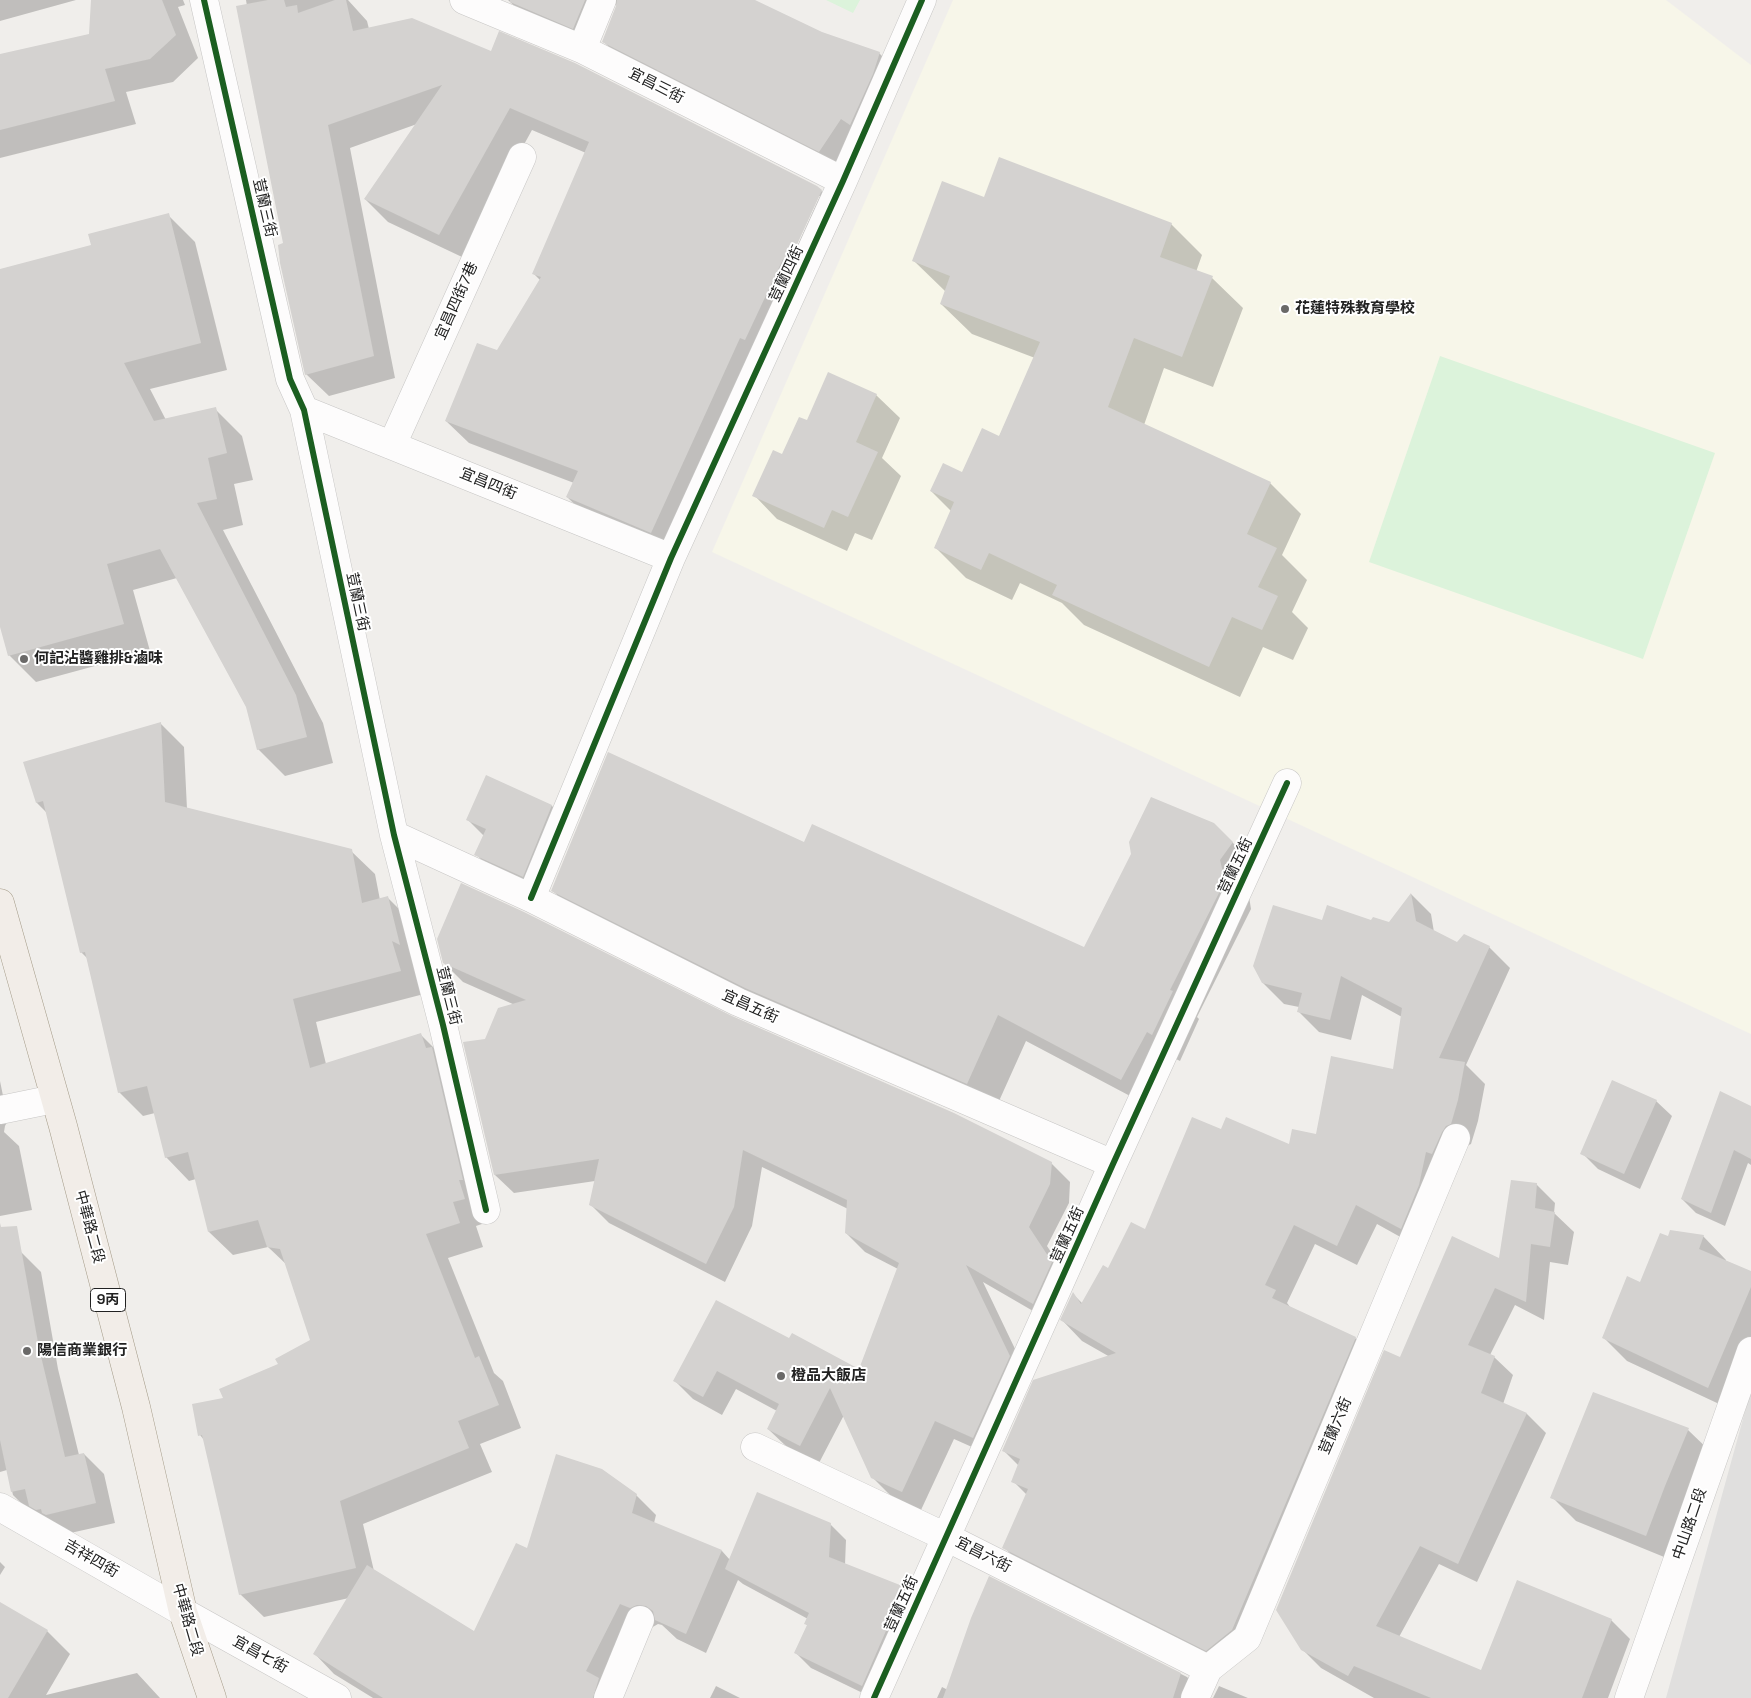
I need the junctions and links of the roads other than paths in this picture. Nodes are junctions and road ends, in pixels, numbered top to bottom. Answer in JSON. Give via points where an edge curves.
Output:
{"nodes":[{"id":1,"x":204,"y":0,"type":"edge"},
{"id":2,"x":464,"y":0,"type":"edge"},
{"id":3,"x":602,"y":0,"type":"edge"},
{"id":4,"x":922,"y":0,"type":"edge"},
{"id":5,"x":582,"y":49,"type":"junction"},
{"id":6,"x":522,"y":157,"type":"dead end"},
{"id":7,"x":843,"y":181,"type":"junction"},
{"id":8,"x":304,"y":410,"type":"junction"},
{"id":9,"x":392,"y":445,"type":"junction"},
{"id":10,"x":671,"y":558,"type":"junction"},
{"id":11,"x":1287,"y":784,"type":"dead end"},
{"id":12,"x":394,"y":835,"type":"junction"},
{"id":13,"x":531,"y":898,"type":"junction"},
{"id":14,"x":0,"y":903,"type":"edge"},
{"id":15,"x":54,"y":1099,"type":"junction"},
{"id":16,"x":0,"y":1110,"type":"edge"},
{"id":17,"x":1456,"y":1138,"type":"dead end"},
{"id":18,"x":1113,"y":1164,"type":"junction"},
{"id":19,"x":486,"y":1210,"type":"dead end"},
{"id":20,"x":1751,"y":1351,"type":"edge"},
{"id":21,"x":755,"y":1447,"type":"dead end"},
{"id":22,"x":0,"y":1507,"type":"edge"},
{"id":23,"x":946,"y":1537,"type":"junction"},
{"id":24,"x":183,"y":1612,"type":"junction"},
{"id":25,"x":640,"y":1620,"type":"dead end"},
{"id":26,"x":1208,"y":1670,"type":"junction"},
{"id":27,"x":212,"y":1698,"type":"edge"},
{"id":28,"x":337,"y":1698,"type":"edge"},
{"id":29,"x":608,"y":1698,"type":"edge"},
{"id":30,"x":874,"y":1698,"type":"edge"},
{"id":31,"x":1195,"y":1698,"type":"edge"},
{"id":32,"x":1628,"y":1698,"type":"edge"}],
"edges":[{"from":1,"to":8,"type":"street","name":"荳蘭三街","via":[[290,379]]},
{"from":2,"to":5,"type":"street","name":"宜昌三街"},
{"from":3,"to":5,"type":"street"},
{"from":4,"to":7,"type":"street","name":"荳蘭四街"},
{"from":5,"to":7,"type":"street","name":"宜昌三街"},
{"from":6,"to":9,"type":"street","name":"宜昌四街7巷"},
{"from":7,"to":10,"type":"street","name":"荳蘭四街"},
{"from":8,"to":9,"type":"street","name":"宜昌四街"},
{"from":8,"to":12,"type":"street","name":"荳蘭三街"},
{"from":9,"to":10,"type":"street","name":"宜昌四街"},
{"from":10,"to":13,"type":"street","name":"荳蘭四街"},
{"from":11,"to":18,"type":"street","name":"荳蘭五街"},
{"from":12,"to":13,"type":"street","name":"宜昌五街"},
{"from":12,"to":19,"type":"street","name":"荳蘭三街"},
{"from":13,"to":18,"type":"street","name":"宜昌五街","via":[[738,1002]]},
{"from":14,"to":15,"type":"main road","name":"中華路二段","number":"9丙"},
{"from":15,"to":16,"type":"street"},
{"from":15,"to":24,"type":"main road","name":"中華路二段","number":"9丙","via":[[136,1407]]},
{"from":17,"to":26,"type":"street","name":"荳蘭六街","via":[[1247,1638]]},
{"from":18,"to":23,"type":"street","name":"荳蘭五街"},
{"from":20,"to":32,"type":"street","name":"中山路二段"},
{"from":21,"to":23,"type":"street","name":"宜昌六街"},
{"from":22,"to":24,"type":"street","name":"吉祥四街"},
{"from":23,"to":26,"type":"street","name":"宜昌六街"},
{"from":23,"to":30,"type":"street","name":"荳蘭五街"},
{"from":24,"to":27,"type":"main road","name":"中華路二段","number":"9丙"},
{"from":24,"to":28,"type":"street","name":"宜昌七街"},
{"from":25,"to":29,"type":"street"},
{"from":26,"to":31,"type":"street","name":"荳蘭六街"}]}
